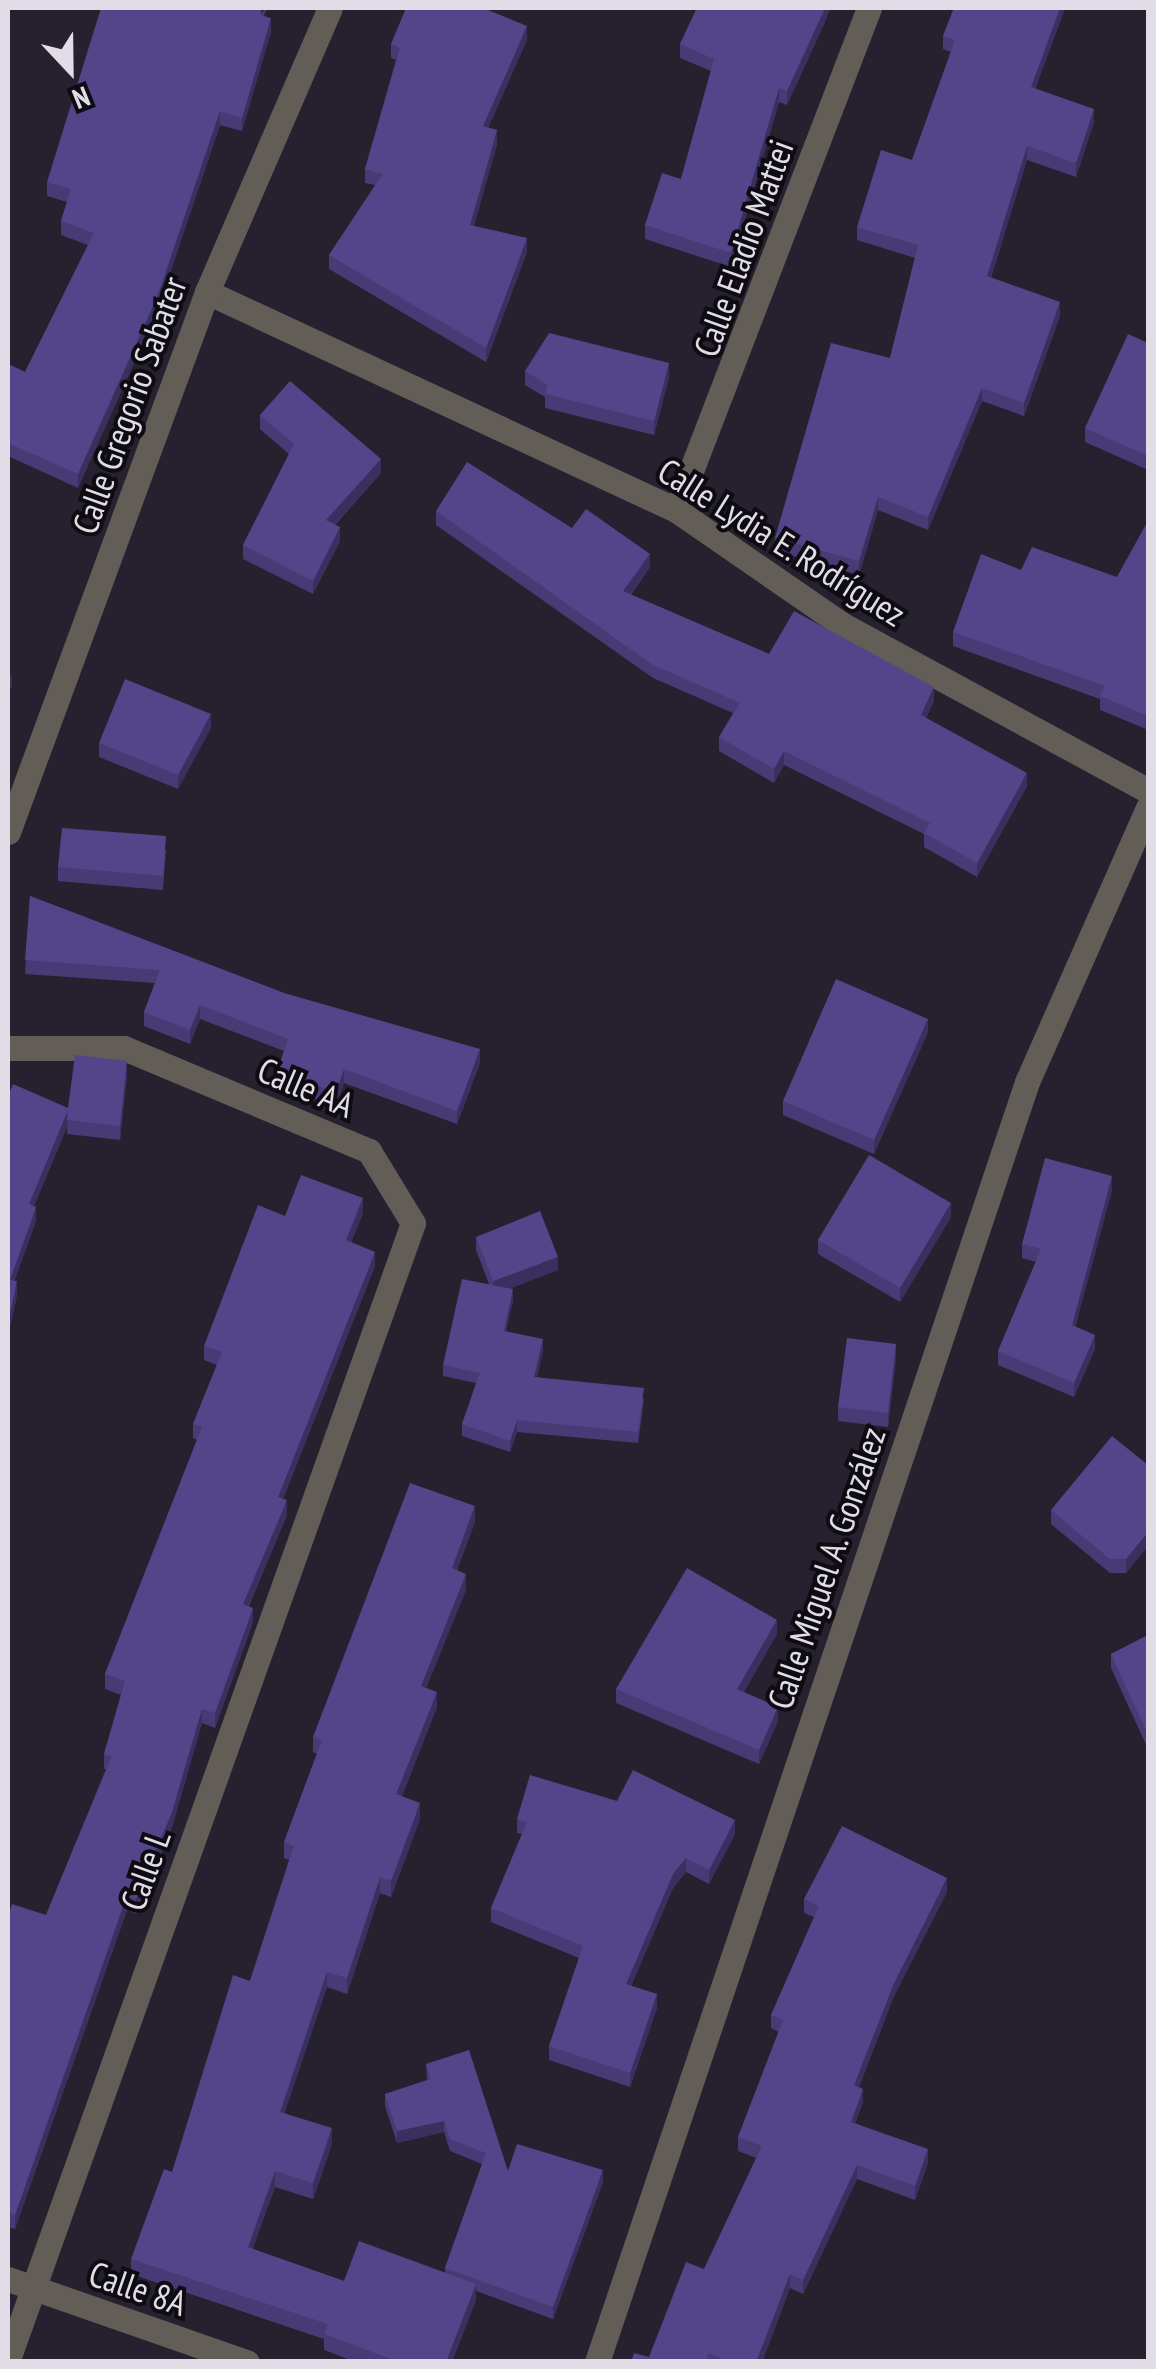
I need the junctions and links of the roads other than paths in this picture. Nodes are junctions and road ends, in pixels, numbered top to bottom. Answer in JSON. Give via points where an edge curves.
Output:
{"nodes":[{"id":1,"x":330,"y":8,"type":"edge"},
{"id":2,"x":870,"y":8,"type":"edge"},
{"id":3,"x":207,"y":292,"type":"junction"},
{"id":4,"x":676,"y":510,"type":"junction"},
{"id":5,"x":1148,"y":790,"type":"edge"},
{"id":6,"x":1148,"y":808,"type":"edge"},
{"id":7,"x":8,"y":832,"type":"edge"},
{"id":8,"x":8,"y":1048,"type":"edge"},
{"id":9,"x":348,"y":1404,"type":"joint"},
{"id":10,"x":8,"y":2279,"type":"edge"},
{"id":11,"x":33,"y":2289,"type":"junction"},
{"id":12,"x":8,"y":2359,"type":"edge"},
{"id":13,"x":246,"y":2362,"type":"edge"},
{"id":14,"x":597,"y":2362,"type":"edge"}],
"edges":[{"from":1,"to":3,"type":"street","name":"Calle Gregorio Sabater"},
{"from":2,"to":4,"type":"street","name":"Calle Eladio Mattei"},
{"from":3,"to":4,"type":"street","name":"Calle Lydia E. Rodríguez"},
{"from":3,"to":7,"type":"street","name":"Calle Gregorio Sabater"},
{"from":4,"to":5,"type":"street","name":"Calle Lydia E. Rodríguez","via":[[840,624]]},
{"from":6,"to":14,"type":"street","name":"Calle Miguel A. González","via":[[1026,1082]]},
{"from":8,"to":9,"type":"street","name":"Calle AA","via":[[124,1048],[369,1151],[413,1223]]},
{"from":9,"to":11,"type":"street","name":"Calle L"},
{"from":10,"to":11,"type":"street","name":"Calle 8A"},
{"from":11,"to":12,"type":"street","name":"Calle L"},
{"from":11,"to":13,"type":"street","name":"Calle 8A"}]}
